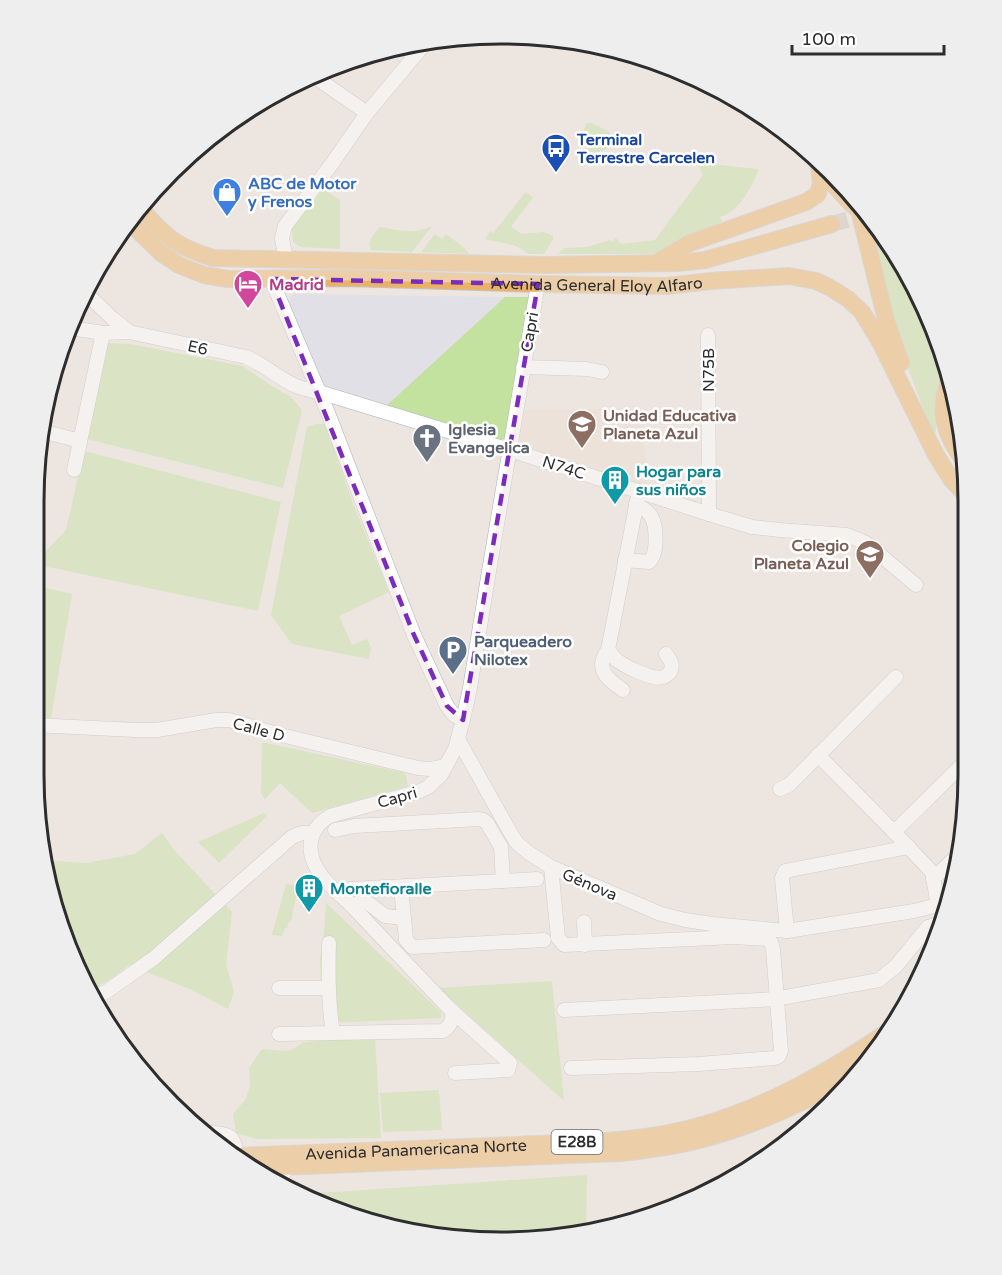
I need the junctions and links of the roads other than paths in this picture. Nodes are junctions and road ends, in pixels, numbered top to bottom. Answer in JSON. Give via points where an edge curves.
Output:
{"nodes":[{"id":1,"x":418,"y":51,"type":"edge"},
{"id":2,"x":410,"y":52,"type":"edge"},
{"id":3,"x":414,"y":55,"type":"junction"},
{"id":4,"x":320,"y":81,"type":"edge"},
{"id":5,"x":367,"y":113,"type":"junction"},
{"id":6,"x":818,"y":170,"type":"edge"},
{"id":7,"x":145,"y":213,"type":"edge"},
{"id":8,"x":861,"y":219,"type":"edge"},
{"id":9,"x":832,"y":224,"type":"tunnel mouth"},
{"id":10,"x":135,"y":227,"type":"edge"},
{"id":11,"x":286,"y":260,"type":"junction"},
{"id":12,"x":655,"y":263,"type":"junction"},
{"id":13,"x":271,"y":279,"type":"junction"},
{"id":14,"x":538,"y":284,"type":"junction"},
{"id":15,"x":91,"y":298,"type":"edge"},
{"id":16,"x":77,"y":329,"type":"edge"},
{"id":17,"x":129,"y":332,"type":"junction"},
{"id":18,"x":103,"y":333,"type":"junction"},
{"id":19,"x":708,"y":335,"type":"dead end"},
{"id":20,"x":523,"y":367,"type":"junction"},
{"id":21,"x":602,"y":372,"type":"dead end"},
{"id":22,"x":319,"y":392,"type":"junction"},
{"id":23,"x":945,"y":393,"type":"edge"},
{"id":24,"x":48,"y":433,"type":"edge"},
{"id":25,"x":80,"y":441,"type":"junction"},
{"id":26,"x":956,"y":449,"type":"edge"},
{"id":27,"x":510,"y":450,"type":"junction"},
{"id":28,"x":74,"y":470,"type":"dead end"},
{"id":29,"x":958,"y":473,"type":"edge"},
{"id":30,"x":958,"y":486,"type":"edge"},
{"id":31,"x":637,"y":498,"type":"junction"},
{"id":32,"x":709,"y":514,"type":"junction"},
{"id":33,"x":625,"y":560,"type":"junction"},
{"id":34,"x":916,"y":585,"type":"dead end"},
{"id":35,"x":608,"y":650,"type":"junction"},
{"id":36,"x":666,"y":654,"type":"dead end"},
{"id":37,"x":896,"y":676,"type":"dead end"},
{"id":38,"x":622,"y":690,"type":"dead end"},
{"id":39,"x":463,"y":720,"type":"junction"},
{"id":40,"x":44,"y":726,"type":"edge"},
{"id":41,"x":458,"y":739,"type":"junction"},
{"id":42,"x":818,"y":755,"type":"junction"},
{"id":43,"x":445,"y":766,"type":"junction"},
{"id":44,"x":958,"y":769,"type":"edge"},
{"id":45,"x":780,"y":789,"type":"dead end"},
{"id":46,"x":335,"y":830,"type":"dead end"},
{"id":47,"x":894,"y":832,"type":"junction"},
{"id":48,"x":312,"y":834,"type":"junction"},
{"id":49,"x":909,"y":848,"type":"junction"},
{"id":50,"x":950,"y":863,"type":"edge"},
{"id":51,"x":551,"y":867,"type":"junction"},
{"id":52,"x":537,"y":879,"type":"dead end"},
{"id":53,"x":933,"y":879,"type":"junction"},
{"id":54,"x":503,"y":881,"type":"junction"},
{"id":55,"x":401,"y":887,"type":"junction"},
{"id":56,"x":350,"y":889,"type":"dead end"},
{"id":57,"x":351,"y":905,"type":"junction"},
{"id":58,"x":938,"y":905,"type":"joint"},
{"id":59,"x":914,"y":911,"type":"junction"},
{"id":60,"x":403,"y":918,"type":"junction"},
{"id":61,"x":584,"y":922,"type":"dead end"},
{"id":62,"x":932,"y":926,"type":"edge"},
{"id":63,"x":928,"y":927,"type":"junction"},
{"id":64,"x":786,"y":931,"type":"junction"},
{"id":65,"x":544,"y":940,"type":"dead end"},
{"id":66,"x":329,"y":943,"type":"dead end"},
{"id":67,"x":585,"y":945,"type":"junction"},
{"id":68,"x":279,"y":988,"type":"dead end"},
{"id":69,"x":329,"y":988,"type":"junction"},
{"id":70,"x":100,"y":994,"type":"edge"},
{"id":71,"x":781,"y":998,"type":"junction"},
{"id":72,"x":564,"y":1010,"type":"dead end"},
{"id":73,"x":452,"y":1011,"type":"junction"},
{"id":74,"x":333,"y":1033,"type":"junction"},
{"id":75,"x":279,"y":1034,"type":"dead end"},
{"id":76,"x":871,"y":1043,"type":"edge"},
{"id":77,"x":571,"y":1068,"type":"dead end"},
{"id":78,"x":455,"y":1073,"type":"dead end"},
{"id":79,"x":842,"y":1079,"type":"edge"},
{"id":80,"x":217,"y":1133,"type":"edge"},
{"id":81,"x":235,"y":1146,"type":"edge"},
{"id":82,"x":249,"y":1155,"type":"edge"},
{"id":83,"x":286,"y":1167,"type":"junction"},
{"id":84,"x":268,"y":1168,"type":"edge"},
{"id":85,"x":283,"y":1175,"type":"edge"}],
"edges":[{"from":1,"to":3,"type":"street"},
{"from":2,"to":3,"type":"street"},
{"from":3,"to":5,"type":"street"},
{"from":4,"to":5,"type":"street"},
{"from":5,"to":11,"type":"street","via":[[285,226],[282,238]]},
{"from":6,"to":12,"type":"main road","via":[[821,183],[818,194],[806,202],[690,243]]},
{"from":7,"to":11,"type":"main road","name":"Avenida General Eloy Alfaro","via":[[173,241],[201,255]]},
{"from":8,"to":29,"type":"main road","via":[[900,362],[927,428]]},
{"from":9,"to":12,"type":"main road","name":"Avenida General Eloy Alfaro","via":[[705,260]]},
{"from":10,"to":13,"type":"main road","name":"Avenida General Eloy Alfaro","via":[[161,253],[194,272],[228,279]]},
{"from":11,"to":12,"type":"main road","name":"Avenida General Eloy Alfaro"},
{"from":13,"to":14,"type":"main road","name":"Avenida General Eloy Alfaro"},
{"from":13,"to":22,"type":"street"},
{"from":14,"to":20,"type":"street","name":"Capri"},
{"from":14,"to":30,"type":"main road","name":"Avenida General Eloy Alfaro","via":[[667,286],[789,276],[829,287],[862,312],[936,455]]},
{"from":15,"to":17,"type":"street"},
{"from":16,"to":18,"type":"street","name":"E6"},
{"from":17,"to":18,"type":"street","name":"E6"},
{"from":17,"to":22,"type":"street","name":"E6","via":[[246,357],[295,385]]},
{"from":18,"to":25,"type":"street"},
{"from":19,"to":32,"type":"street","name":"N75B"},
{"from":20,"to":21,"type":"street"},
{"from":20,"to":27,"type":"street","name":"Capri"},
{"from":22,"to":27,"type":"street","name":"N74C"},
{"from":22,"to":39,"type":"street","via":[[414,635],[447,705]]},
{"from":23,"to":26,"type":"main road","via":[[945,422]]},
{"from":24,"to":25,"type":"street"},
{"from":25,"to":28,"type":"street"},
{"from":27,"to":31,"type":"street","name":"N74C"},
{"from":27,"to":39,"type":"street","name":"Capri"},
{"from":31,"to":32,"type":"street","name":"N74C"},
{"from":31,"to":33,"type":"street"},
{"from":31,"to":33,"type":"street","via":[[652,518],[656,550],[649,562]]},
{"from":32,"to":34,"type":"street","name":"N74C","via":[[752,527],[847,535],[866,543]]},
{"from":33,"to":35,"type":"street"},
{"from":35,"to":36,"type":"street","via":[[620,662],[660,678],[666,677],[672,668]]},
{"from":35,"to":38,"type":"street","via":[[602,661],[604,674]]},
{"from":37,"to":42,"type":"street"},
{"from":39,"to":41,"type":"street","name":"Capri"},
{"from":40,"to":43,"type":"street","name":"Calle D","via":[[157,730],[229,720],[418,768]]},
{"from":41,"to":43,"type":"street","name":"Capri"},
{"from":41,"to":51,"type":"street","name":"Génova","via":[[517,843]]},
{"from":42,"to":45,"type":"street","via":[[789,785]]},
{"from":42,"to":47,"type":"street"},
{"from":43,"to":48,"type":"street","name":"Capri","via":[[428,787],[330,816]]},
{"from":44,"to":47,"type":"street"},
{"from":46,"to":54,"type":"street","via":[[483,820],[501,847]]},
{"from":47,"to":49,"type":"street"},
{"from":48,"to":57,"type":"street","via":[[314,862]]},
{"from":48,"to":70,"type":"street","via":[[292,837],[154,958]]},
{"from":49,"to":53,"type":"street","via":[[932,872]]},
{"from":49,"to":64,"type":"street","via":[[785,872],[782,878]]},
{"from":50,"to":53,"type":"street"},
{"from":51,"to":64,"type":"street","name":"Génova","via":[[661,914],[712,924]]},
{"from":51,"to":67,"type":"street","via":[[559,941],[567,946]]},
{"from":52,"to":54,"type":"street"},
{"from":53,"to":58,"type":"street"},
{"from":54,"to":55,"type":"street"},
{"from":55,"to":56,"type":"street"},
{"from":55,"to":60,"type":"street"},
{"from":57,"to":60,"type":"street","via":[[365,901],[385,916]]},
{"from":57,"to":73,"type":"street"},
{"from":58,"to":59,"type":"street","name":"Génova"},
{"from":59,"to":63,"type":"street"},
{"from":59,"to":64,"type":"street","name":"Génova"},
{"from":60,"to":65,"type":"street","via":[[407,943],[412,947]]},
{"from":61,"to":67,"type":"street"},
{"from":62,"to":63,"type":"street"},
{"from":63,"to":71,"type":"street","via":[[879,980]]},
{"from":66,"to":69,"type":"street"},
{"from":67,"to":71,"type":"street","via":[[733,937],[767,939],[773,949]]},
{"from":68,"to":69,"type":"street"},
{"from":69,"to":74,"type":"street"},
{"from":71,"to":72,"type":"street"},
{"from":71,"to":77,"type":"street","via":[[781,1051],[775,1059]]},
{"from":73,"to":74,"type":"street","via":[[451,1023],[443,1030]]},
{"from":73,"to":78,"type":"street","via":[[510,1063],[508,1070]]},
{"from":74,"to":75,"type":"street"},
{"from":76,"to":82,"type":"main road","name":"Avenida Panamericana Norte","number":"E28B","via":[[767,1101],[707,1124],[663,1134],[620,1140]]},
{"from":79,"to":83,"type":"main road","name":"Avenida Panamericana Norte","number":"E28B","via":[[809,1098],[732,1131],[665,1148]]},
{"from":80,"to":81,"type":"street","via":[[225,1133]]},
{"from":83,"to":84,"type":"main road","name":"Avenida Panamericana Norte","number":"E28B"},
{"from":83,"to":85,"type":"street"}]}
